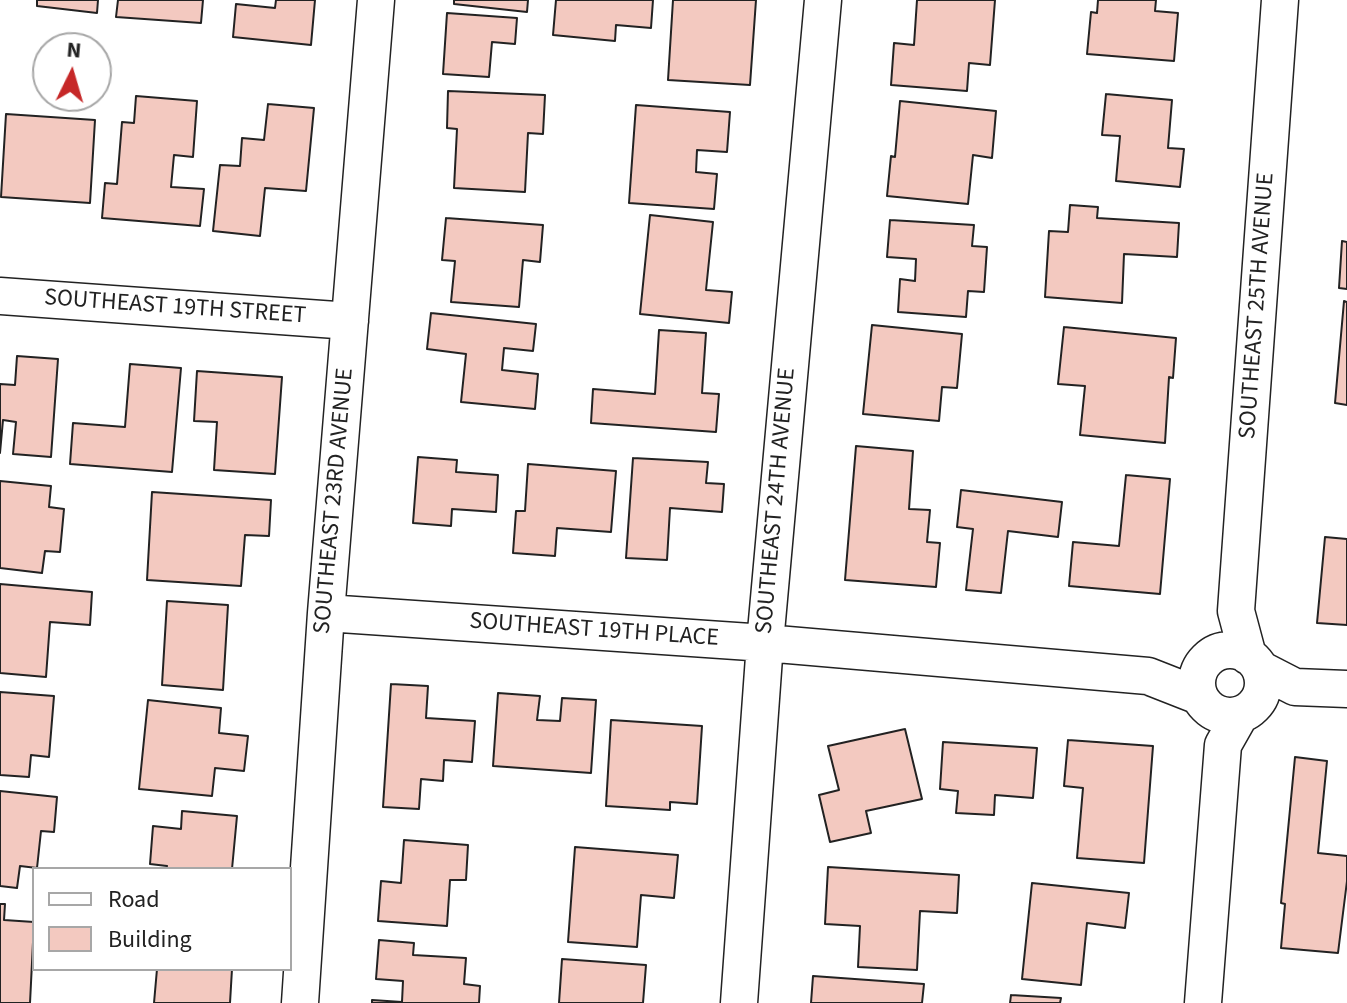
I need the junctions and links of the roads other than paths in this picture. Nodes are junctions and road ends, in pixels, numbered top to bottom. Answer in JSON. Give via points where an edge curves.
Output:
{"nodes":[{"id":1,"x":376,"y":0,"type":"edge"},
{"id":2,"x":823,"y":0,"type":"edge"},
{"id":3,"x":1280,"y":0,"type":"edge"},
{"id":4,"x":0,"y":296,"type":"edge"},
{"id":5,"x":350,"y":321,"type":"junction"},
{"id":6,"x":326,"y":613,"type":"junction"},
{"id":7,"x":765,"y":643,"type":"junction"},
{"id":8,"x":1347,"y":689,"type":"edge"},
{"id":9,"x":1228,"y":690,"type":"junction"},
{"id":10,"x":300,"y":1003,"type":"edge"},
{"id":11,"x":739,"y":1003,"type":"edge"},
{"id":12,"x":1203,"y":1003,"type":"edge"}],
"edges":[{"from":1,"to":5,"type":"street","name":"SOUTHEAST 23RD AVENUE"},
{"from":2,"to":7,"type":"street","name":"SOUTHEAST 24TH AVENUE"},
{"from":3,"to":9,"type":"street","name":"SOUTHEAST 25TH AVENUE"},
{"from":4,"to":5,"type":"street","name":"SOUTHEAST 19TH STREET"},
{"from":5,"to":6,"type":"street","name":"SOUTHEAST 23RD AVENUE"},
{"from":6,"to":7,"type":"street","name":"SOUTHEAST 19TH PLACE"},
{"from":6,"to":10,"type":"street","name":"SOUTHEAST 23RD AVENUE"},
{"from":7,"to":9,"type":"street","name":"SOUTHEAST 19TH PLACE","via":[[1148,676]]},
{"from":7,"to":11,"type":"street","name":"SOUTHEAST 24TH AVENUE"},
{"from":8,"to":9,"type":"street","name":"SOUTHEAST 19TH PLACE"},
{"from":9,"to":12,"type":"street","name":"SOUTHEAST 25TH AVENUE"}]}
